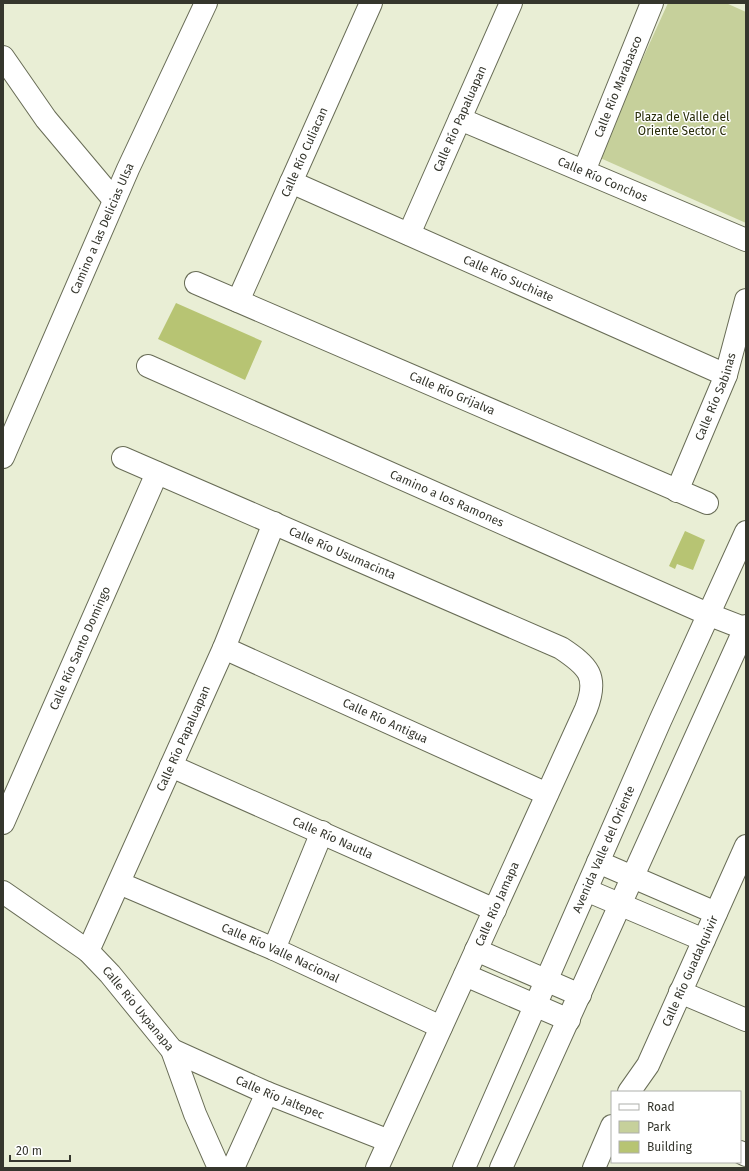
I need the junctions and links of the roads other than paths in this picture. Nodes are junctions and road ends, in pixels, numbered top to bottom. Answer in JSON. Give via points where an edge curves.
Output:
{"nodes":[{"id":1,"x":206,"y":3,"type":"edge"},
{"id":2,"x":371,"y":3,"type":"edge"},
{"id":3,"x":511,"y":3,"type":"edge"},
{"id":4,"x":652,"y":3,"type":"edge"},
{"id":5,"x":3,"y":57,"type":"edge"},
{"id":6,"x":460,"y":119,"type":"junction"},
{"id":7,"x":584,"y":171,"type":"junction"},
{"id":8,"x":291,"y":182,"type":"junction"},
{"id":9,"x":114,"y":200,"type":"junction"},
{"id":10,"x":409,"y":234,"type":"junction"},
{"id":11,"x":746,"y":240,"type":"edge"},
{"id":12,"x":196,"y":284,"type":"dead end"},
{"id":13,"x":746,"y":300,"type":"edge"},
{"id":14,"x":238,"y":301,"type":"junction"},
{"id":15,"x":148,"y":366,"type":"dead end"},
{"id":16,"x":726,"y":375,"type":"junction"},
{"id":17,"x":3,"y":458,"type":"edge"},
{"id":18,"x":123,"y":458,"type":"dead end"},
{"id":19,"x":157,"y":473,"type":"junction"},
{"id":20,"x":678,"y":490,"type":"junction"},
{"id":21,"x":707,"y":503,"type":"dead end"},
{"id":22,"x":274,"y":523,"type":"junction"},
{"id":23,"x":746,"y":532,"type":"edge"},
{"id":24,"x":710,"y":615,"type":"junction"},
{"id":25,"x":746,"y":628,"type":"edge"},
{"id":26,"x":224,"y":648,"type":"junction"},
{"id":27,"x":561,"y":648,"type":"joint"},
{"id":28,"x":171,"y":766,"type":"junction"},
{"id":29,"x":547,"y":794,"type":"junction"},
{"id":30,"x":3,"y":823,"type":"edge"},
{"id":31,"x":322,"y":832,"type":"junction"},
{"id":32,"x":746,"y":846,"type":"edge"},
{"id":33,"x":598,"y":862,"type":"junction"},
{"id":34,"x":740,"y":876,"type":"edge"},
{"id":35,"x":632,"y":877,"type":"junction"},
{"id":36,"x":119,"y":883,"type":"junction"},
{"id":37,"x":586,"y":890,"type":"junction"},
{"id":38,"x":3,"y":892,"type":"edge"},
{"id":39,"x":620,"y":904,"type":"junction"},
{"id":40,"x":495,"y":910,"type":"junction"},
{"id":41,"x":716,"y":913,"type":"junction"},
{"id":42,"x":704,"y":940,"type":"junction"},
{"id":43,"x":274,"y":949,"type":"junction"},
{"id":44,"x":476,"y":950,"type":"junction"},
{"id":45,"x":88,"y":951,"type":"junction"},
{"id":46,"x":465,"y":974,"type":"junction"},
{"id":47,"x":546,"y":980,"type":"junction"},
{"id":48,"x":680,"y":992,"type":"junction"},
{"id":49,"x":580,"y":995,"type":"junction"},
{"id":50,"x":535,"y":1006,"type":"junction"},
{"id":51,"x":569,"y":1020,"type":"junction"},
{"id":52,"x":746,"y":1020,"type":"edge"},
{"id":53,"x":441,"y":1027,"type":"junction"},
{"id":54,"x":172,"y":1050,"type":"junction"},
{"id":55,"x":630,"y":1091,"type":"edge"},
{"id":56,"x":267,"y":1093,"type":"junction"},
{"id":57,"x":611,"y":1128,"type":"edge"},
{"id":58,"x":389,"y":1141,"type":"junction"},
{"id":59,"x":219,"y":1168,"type":"edge"},
{"id":60,"x":233,"y":1168,"type":"edge"},
{"id":61,"x":377,"y":1168,"type":"edge"},
{"id":62,"x":464,"y":1168,"type":"edge"},
{"id":63,"x":501,"y":1168,"type":"edge"},
{"id":64,"x":594,"y":1168,"type":"edge"}],
"edges":[{"from":1,"to":9,"type":"street","name":"Camino a las Delicias Ulsa"},
{"from":2,"to":8,"type":"street","name":"Calle Río Culiacan"},
{"from":3,"to":6,"type":"street","name":"Calle Río Papaluapan"},
{"from":4,"to":7,"type":"street","name":"Calle Río Marabasco"},
{"from":5,"to":9,"type":"street","via":[[46,119]]},
{"from":6,"to":7,"type":"street","name":"Calle Río Conchos"},
{"from":6,"to":10,"type":"street","name":"Calle Río Papaluapan"},
{"from":7,"to":11,"type":"street","name":"Calle Río Conchos"},
{"from":8,"to":10,"type":"street","name":"Calle Río Suchiate"},
{"from":8,"to":14,"type":"street","name":"Calle Río Culiacan"},
{"from":9,"to":17,"type":"street","name":"Camino a las Delicias Ulsa"},
{"from":10,"to":16,"type":"street","name":"Calle Río Suchiate"},
{"from":12,"to":14,"type":"street","name":"Calle Río Grijalva"},
{"from":13,"to":16,"type":"street","name":"Calle Río Sabinas"},
{"from":14,"to":20,"type":"street","name":"Calle Río Grijalva"},
{"from":15,"to":24,"type":"street","name":"Camino a los Ramones"},
{"from":16,"to":20,"type":"street","name":"Calle Río Sabinas"},
{"from":18,"to":19,"type":"street","name":"Calle Río Usumacinta"},
{"from":19,"to":22,"type":"street","name":"Calle Río Usumacinta"},
{"from":19,"to":30,"type":"street","name":"Calle Río Santo Domingo"},
{"from":20,"to":21,"type":"street","name":"Calle Río Grijalva"},
{"from":22,"to":26,"type":"street","name":"Calle Río Papaluapan"},
{"from":22,"to":27,"type":"street","name":"Calle Río Usumacinta"},
{"from":23,"to":24,"type":"street","name":"Avenida Valle del Oriente"},
{"from":24,"to":25,"type":"street","name":"Camino a los Ramones"},
{"from":24,"to":33,"type":"street","name":"Avenida Valle del Oriente"},
{"from":25,"to":35,"type":"street"},
{"from":26,"to":28,"type":"street","name":"Calle Río Papaluapan"},
{"from":26,"to":29,"type":"street","name":"Calle Río Antigua"},
{"from":27,"to":29,"type":"street","name":"Calle Río Jamapa","via":[[577,658],[587,669],[592,680],[592,693]]},
{"from":28,"to":31,"type":"street","name":"Calle Río Nautla"},
{"from":28,"to":36,"type":"street","name":"Calle Río Papaluapan"},
{"from":29,"to":40,"type":"street","name":"Calle Río Jamapa"},
{"from":31,"to":40,"type":"street","name":"Calle Río Nautla"},
{"from":31,"to":43,"type":"street"},
{"from":32,"to":34,"type":"street","name":"Calle Río Guadalquivir"},
{"from":33,"to":35,"type":"street"},
{"from":33,"to":37,"type":"street","name":"Avenida Valle del Oriente"},
{"from":34,"to":41,"type":"street","name":"Calle Río Guadalquivir"},
{"from":35,"to":39,"type":"street"},
{"from":35,"to":41,"type":"street"},
{"from":36,"to":43,"type":"street","name":"Calle Río Valle Nacional"},
{"from":36,"to":45,"type":"street","name":"Calle Río Papaluapan"},
{"from":37,"to":39,"type":"street"},
{"from":37,"to":47,"type":"street","name":"Avenida Valle del Oriente"},
{"from":38,"to":45,"type":"street","name":"Calle Río Uxpanapa"},
{"from":39,"to":42,"type":"street"},
{"from":39,"to":49,"type":"street"},
{"from":40,"to":44,"type":"street","name":"Calle Río Jamapa"},
{"from":41,"to":42,"type":"street","name":"Calle Río Guadalquivir"},
{"from":42,"to":48,"type":"street","name":"Calle Río Guadalquivir"},
{"from":43,"to":53,"type":"street","name":"Calle Río Valle Nacional"},
{"from":44,"to":46,"type":"street","name":"Calle Río Jamapa"},
{"from":44,"to":47,"type":"street"},
{"from":45,"to":54,"type":"street","name":"Calle Río Uxpanapa"},
{"from":46,"to":50,"type":"street"},
{"from":46,"to":53,"type":"street","name":"Calle Río Jamapa"},
{"from":47,"to":49,"type":"street"},
{"from":47,"to":50,"type":"street","name":"Avenida Valle del Oriente"},
{"from":48,"to":52,"type":"street"},
{"from":48,"to":55,"type":"street","name":"Calle Río Guadalquivir","via":[[648,1065]]},
{"from":49,"to":51,"type":"street"},
{"from":50,"to":51,"type":"street"},
{"from":50,"to":62,"type":"street","name":"Avenida Valle del Oriente"},
{"from":51,"to":63,"type":"street"},
{"from":53,"to":58,"type":"street","name":"Calle Río Jamapa"},
{"from":54,"to":56,"type":"street","name":"Calle Río Jaltepec"},
{"from":54,"to":59,"type":"street","name":"Calle Río Uxpanapa","via":[[195,1114]]},
{"from":56,"to":58,"type":"street","name":"Calle Río Jaltepec"},
{"from":56,"to":60,"type":"street"},
{"from":57,"to":64,"type":"street"},
{"from":58,"to":61,"type":"street","name":"Calle Río Jamapa"}]}
